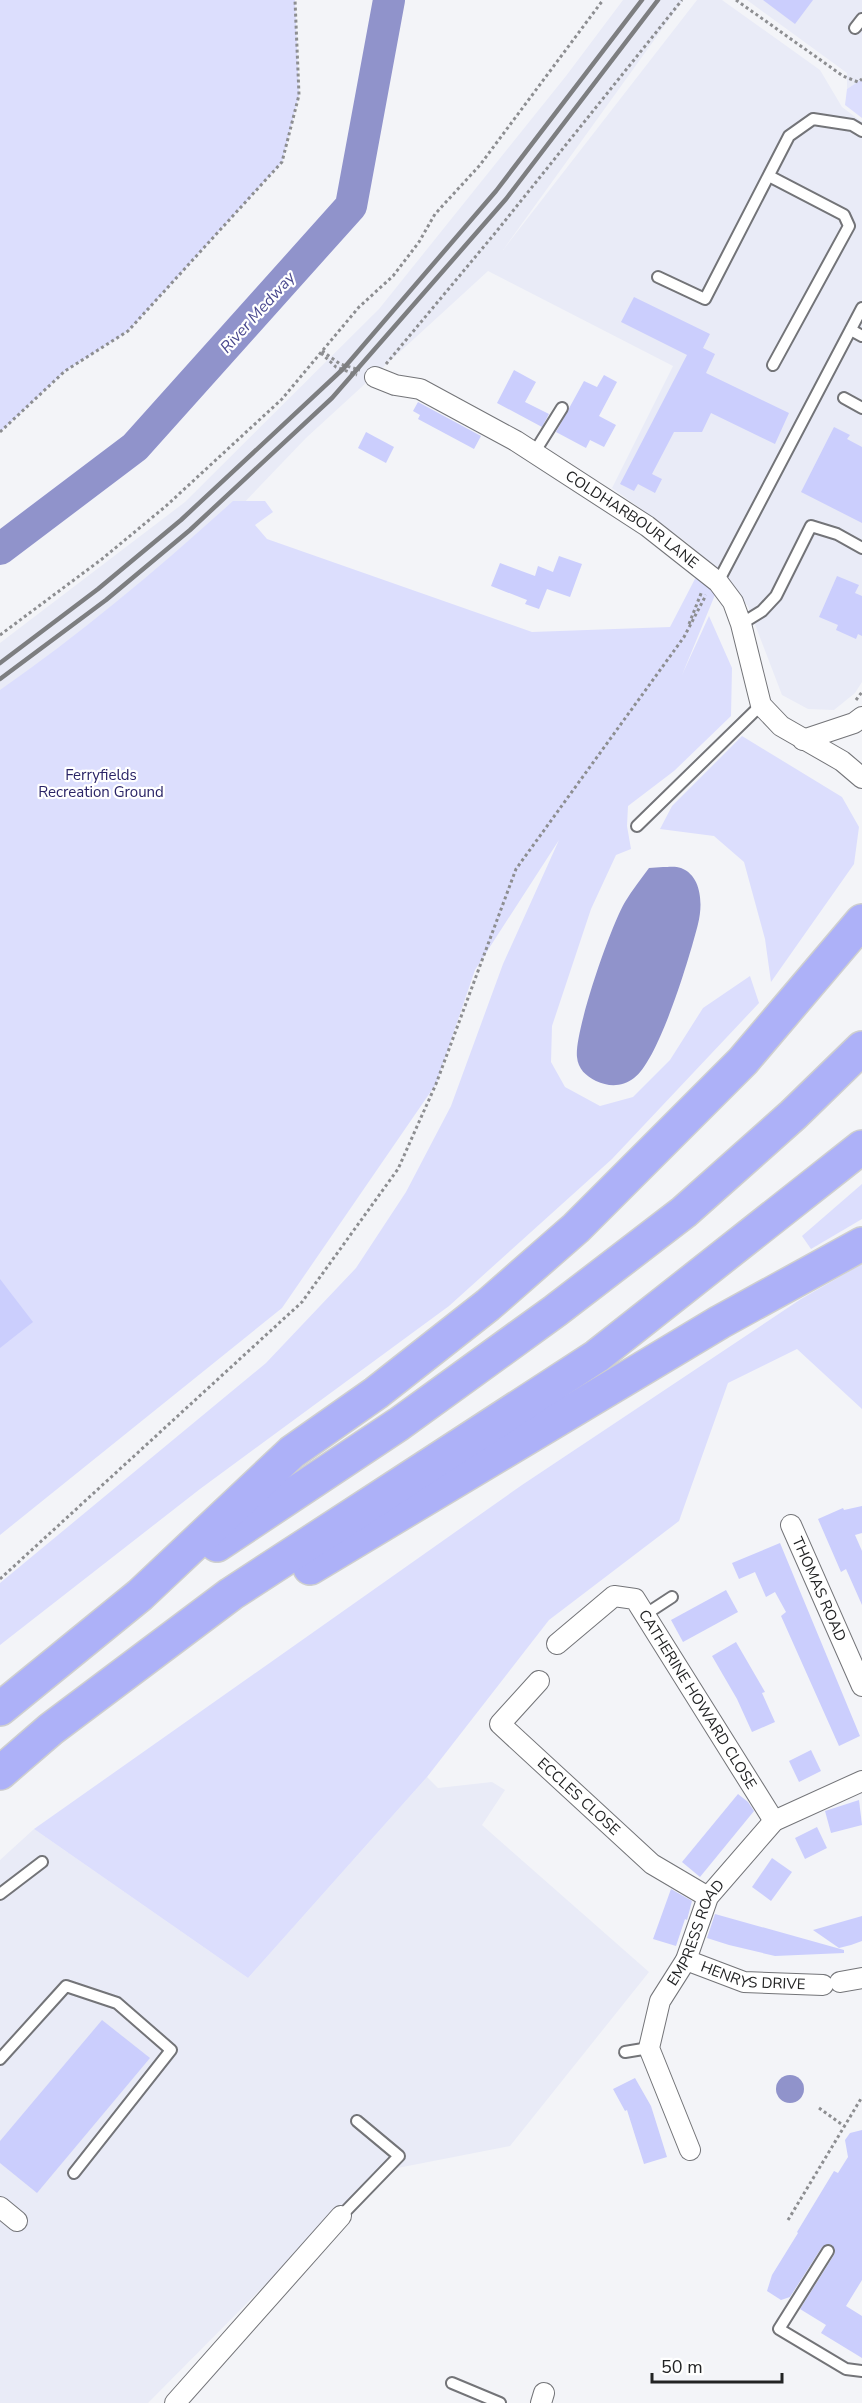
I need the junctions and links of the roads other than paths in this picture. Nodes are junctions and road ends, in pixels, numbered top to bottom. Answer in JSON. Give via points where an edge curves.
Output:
{"nodes":[{"id":1,"x":862,"y":131,"type":"edge"},
{"id":2,"x":769,"y":176,"type":"junction"},
{"id":3,"x":658,"y":277,"type":"dead end"},
{"id":4,"x":862,"y":308,"type":"edge"},
{"id":5,"x":851,"y":330,"type":"junction"},
{"id":6,"x":862,"y":336,"type":"edge"},
{"id":7,"x":772,"y":365,"type":"dead end"},
{"id":8,"x":375,"y":377,"type":"road end"},
{"id":9,"x":844,"y":398,"type":"dead end"},
{"id":10,"x":562,"y":408,"type":"dead end"},
{"id":11,"x":862,"y":408,"type":"edge"},
{"id":12,"x":534,"y":453,"type":"junction"},
{"id":13,"x":862,"y":548,"type":"edge"},
{"id":14,"x":714,"y":580,"type":"junction"},
{"id":15,"x":741,"y":624,"type":"junction"},
{"id":16,"x":761,"y":705,"type":"junction"},
{"id":17,"x":862,"y":717,"type":"edge"},
{"id":18,"x":803,"y":740,"type":"junction"},
{"id":19,"x":862,"y":778,"type":"edge"},
{"id":20,"x":637,"y":826,"type":"dead end"},
{"id":21,"x":862,"y":921,"type":"edge"},
{"id":22,"x":862,"y":1048,"type":"edge"},
{"id":23,"x":862,"y":1147,"type":"edge"},
{"id":24,"x":862,"y":1244,"type":"edge"},
{"id":25,"x":791,"y":1525,"type":"dead end"},
{"id":26,"x":140,"y":1595,"type":"junction"},
{"id":27,"x":672,"y":1597,"type":"dead end"},
{"id":28,"x":646,"y":1614,"type":"junction"},
{"id":29,"x":557,"y":1644,"type":"dead end"},
{"id":30,"x":141,"y":1662,"type":"junction"},
{"id":31,"x":538,"y":1681,"type":"dead end"},
{"id":32,"x":862,"y":1686,"type":"edge"},
{"id":33,"x":0,"y":1709,"type":"edge"},
{"id":34,"x":0,"y":1773,"type":"edge"},
{"id":35,"x":862,"y":1781,"type":"edge"},
{"id":36,"x":774,"y":1821,"type":"junction"},
{"id":37,"x":42,"y":1862,"type":"dead end"},
{"id":38,"x":0,"y":1894,"type":"edge"},
{"id":39,"x":708,"y":1897,"type":"junction"},
{"id":40,"x":686,"y":1960,"type":"junction"},
{"id":41,"x":862,"y":1978,"type":"edge"},
{"id":42,"x":649,"y":2048,"type":"junction"},
{"id":43,"x":625,"y":2052,"type":"dead end"},
{"id":44,"x":0,"y":2059,"type":"edge"},
{"id":45,"x":357,"y":2121,"type":"dead end"},
{"id":46,"x":690,"y":2150,"type":"dead end"},
{"id":47,"x":74,"y":2173,"type":"dead end"},
{"id":48,"x":0,"y":2207,"type":"edge"},
{"id":49,"x":341,"y":2216,"type":"joint"},
{"id":50,"x":17,"y":2221,"type":"dead end"},
{"id":51,"x":828,"y":2251,"type":"dead end"},
{"id":52,"x":862,"y":2371,"type":"edge"},
{"id":53,"x":452,"y":2383,"type":"dead end"},
{"id":54,"x":176,"y":2403,"type":"edge"},
{"id":55,"x":500,"y":2403,"type":"edge"}],
"edges":[{"from":1,"to":2,"type":"lane","via":[[852,125],[813,119],[789,136]]},
{"from":2,"to":3,"type":"lane","via":[[705,299]]},
{"from":2,"to":7,"type":"lane","via":[[844,215],[849,226]]},
{"from":4,"to":5,"type":"lane"},
{"from":5,"to":6,"type":"lane"},
{"from":5,"to":14,"type":"lane"},
{"from":8,"to":12,"type":"street","name":"COLDHARBOUR LANE","via":[[394,386],[420,389]]},
{"from":9,"to":11,"type":"lane"},
{"from":10,"to":12,"type":"lane"},
{"from":12,"to":14,"type":"street","name":"COLDHARBOUR LANE","via":[[647,526]]},
{"from":13,"to":15,"type":"lane","via":[[811,526],[776,596]]},
{"from":14,"to":15,"type":"street","name":"COLDHARBOUR LANE","via":[[733,602]]},
{"from":15,"to":16,"type":"street","name":"COLDHARBOUR LANE"},
{"from":16,"to":18,"type":"street","via":[[781,726]]},
{"from":16,"to":20,"type":"lane"},
{"from":17,"to":18,"type":"street"},
{"from":18,"to":19,"type":"street","via":[[842,761]]},
{"from":21,"to":26,"type":"highway","via":[[743,1061],[576,1228],[488,1305],[376,1393],[292,1452]]},
{"from":22,"to":26,"type":"highway","via":[[684,1212],[555,1311],[399,1424]]},
{"from":23,"to":30,"type":"highway","via":[[597,1356],[231,1594]]},
{"from":24,"to":30,"type":"highway","via":[[720,1322],[330,1556]]},
{"from":25,"to":32,"type":"street","name":"THOMAS ROAD"},
{"from":26,"to":33,"type":"highway"},
{"from":27,"to":28,"type":"lane"},
{"from":28,"to":29,"type":"street","name":"CATHERINE HOWARD CLOSE","via":[[635,1599],[614,1596]]},
{"from":28,"to":36,"type":"street","name":"CATHERINE HOWARD CLOSE"},
{"from":30,"to":34,"type":"highway","via":[[51,1729]]},
{"from":31,"to":39,"type":"street","name":"ECCLES CLOSE","via":[[500,1724],[652,1864]]},
{"from":35,"to":36,"type":"street","name":"EMPRESS ROAD"},
{"from":36,"to":39,"type":"street","name":"EMPRESS ROAD"},
{"from":37,"to":38,"type":"lane"},
{"from":39,"to":40,"type":"street","name":"EMPRESS ROAD"},
{"from":40,"to":41,"type":"street","name":"HENRYS DRIVE","via":[[744,1982],[831,1984]]},
{"from":40,"to":42,"type":"street","name":"EMPRESS ROAD","via":[[660,2001]]},
{"from":42,"to":43,"type":"lane"},
{"from":42,"to":46,"type":"street"},
{"from":44,"to":47,"type":"lane","via":[[66,1986],[117,2002],[171,2050]]},
{"from":45,"to":49,"type":"lane","via":[[399,2156]]},
{"from":48,"to":50,"type":"street"},
{"from":49,"to":54,"type":"street"},
{"from":51,"to":52,"type":"lane","via":[[779,2329],[846,2369]]},
{"from":53,"to":55,"type":"lane"}]}
